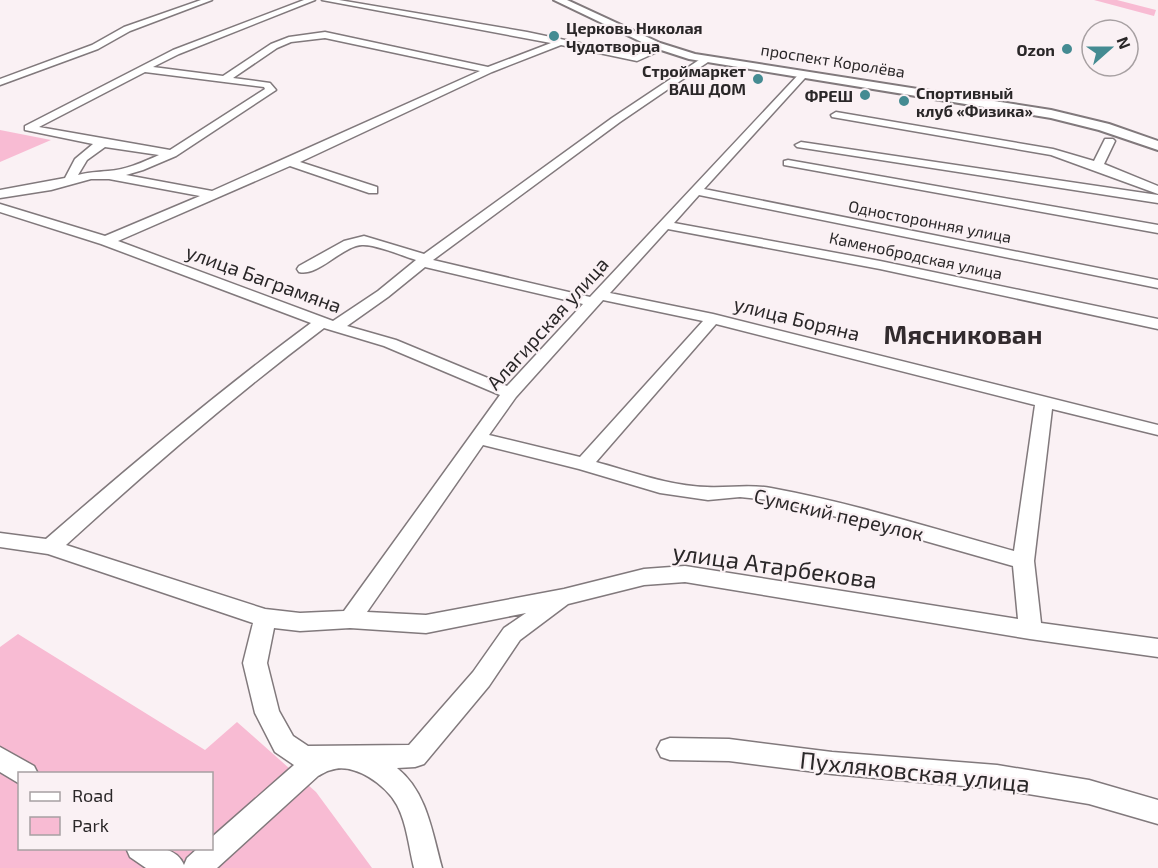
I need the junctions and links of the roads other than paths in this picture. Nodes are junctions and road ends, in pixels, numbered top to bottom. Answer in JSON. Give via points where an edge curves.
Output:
{"nodes":[{"id":1,"x":208,"y":0,"type":"edge"},
{"id":2,"x":311,"y":0,"type":"edge"},
{"id":3,"x":326,"y":0,"type":"edge"},
{"id":4,"x":559,"y":0,"type":"edge"},
{"id":5,"x":582,"y":0,"type":"edge"},
{"id":6,"x":560,"y":42,"type":"junction"},
{"id":7,"x":677,"y":44,"type":"junction"},
{"id":8,"x":662,"y":48,"type":"junction"},
{"id":9,"x":705,"y":60,"type":"junction"},
{"id":10,"x":145,"y":69,"type":"junction"},
{"id":11,"x":489,"y":70,"type":"junction"},
{"id":12,"x":802,"y":76,"type":"junction"},
{"id":13,"x":225,"y":79,"type":"junction"},
{"id":14,"x":0,"y":82,"type":"edge"},
{"id":15,"x":836,"y":115,"type":"dead end"},
{"id":16,"x":1109,"y":141,"type":"dead end"},
{"id":17,"x":103,"y":143,"type":"junction"},
{"id":18,"x":1157,"y":143,"type":"edge"},
{"id":19,"x":801,"y":145,"type":"dead end"},
{"id":20,"x":172,"y":154,"type":"junction"},
{"id":21,"x":290,"y":162,"type":"junction"},
{"id":22,"x":788,"y":163,"type":"dead end"},
{"id":23,"x":1097,"y":166,"type":"junction"},
{"id":24,"x":108,"y":175,"type":"junction"},
{"id":25,"x":71,"y":179,"type":"junction"},
{"id":26,"x":373,"y":190,"type":"dead end"},
{"id":27,"x":1158,"y":190,"type":"edge"},
{"id":28,"x":695,"y":191,"type":"junction"},
{"id":29,"x":0,"y":194,"type":"edge"},
{"id":30,"x":212,"y":195,"type":"junction"},
{"id":31,"x":1158,"y":199,"type":"edge"},
{"id":32,"x":0,"y":208,"type":"edge"},
{"id":33,"x":665,"y":225,"type":"junction"},
{"id":34,"x":1158,"y":229,"type":"edge"},
{"id":35,"x":106,"y":242,"type":"junction"},
{"id":36,"x":424,"y":261,"type":"junction"},
{"id":37,"x":304,"y":269,"type":"dead end"},
{"id":38,"x":1158,"y":284,"type":"edge"},
{"id":39,"x":595,"y":298,"type":"junction"},
{"id":40,"x":713,"y":319,"type":"junction"},
{"id":41,"x":1158,"y":324,"type":"edge"},
{"id":42,"x":329,"y":325,"type":"junction"},
{"id":43,"x":510,"y":393,"type":"junction"},
{"id":44,"x":1044,"y":402,"type":"junction"},
{"id":45,"x":1158,"y":430,"type":"edge"},
{"id":46,"x":479,"y":438,"type":"junction"},
{"id":47,"x":584,"y":464,"type":"junction"},
{"id":48,"x":0,"y":540,"type":"edge"},
{"id":49,"x":50,"y":547,"type":"junction"},
{"id":50,"x":1023,"y":561,"type":"junction"},
{"id":51,"x":564,"y":597,"type":"junction"},
{"id":52,"x":265,"y":618,"type":"junction"},
{"id":53,"x":350,"y":619,"type":"junction"},
{"id":54,"x":1030,"y":630,"type":"junction"},
{"id":55,"x":1158,"y":648,"type":"edge"},
{"id":56,"x":670,"y":749,"type":"dead end"},
{"id":57,"x":0,"y":758,"type":"edge"},
{"id":58,"x":329,"y":758,"type":"junction"},
{"id":59,"x":22,"y":772,"type":"edge"},
{"id":60,"x":1158,"y":812,"type":"edge"},
{"id":61,"x":142,"y":850,"type":"edge"},
{"id":62,"x":171,"y":868,"type":"edge"},
{"id":63,"x":197,"y":868,"type":"edge"},
{"id":64,"x":428,"y":868,"type":"edge"}],
"edges":[{"from":1,"to":14,"type":"street"},
{"from":2,"to":10,"type":"street","via":[[176,52]]},
{"from":3,"to":6,"type":"street"},
{"from":4,"to":8,"type":"main road","name":"проспект Королёва"},
{"from":5,"to":7,"type":"main road","name":"проспект Королёва"},
{"from":6,"to":8,"type":"street","via":[[637,58]]},
{"from":6,"to":11,"type":"street"},
{"from":7,"to":8,"type":"main road"},
{"from":7,"to":18,"type":"main road","name":"проспект Королёва","via":[[733,61],[1054,111],[1112,125]]},
{"from":8,"to":9,"type":"main road","name":"проспект Королёва"},
{"from":9,"to":12,"type":"main road","name":"проспект Королёва"},
{"from":9,"to":36,"type":"street"},
{"from":10,"to":13,"type":"street"},
{"from":10,"to":17,"type":"street","via":[[29,128]]},
{"from":11,"to":13,"type":"street","via":[[325,35],[274,46]]},
{"from":11,"to":21,"type":"street"},
{"from":12,"to":18,"type":"main road","name":"проспект Королёва","via":[[1051,114]]},
{"from":12,"to":28,"type":"street","name":"Алагирская улица"},
{"from":13,"to":20,"type":"street","via":[[267,85],[271,90]]},
{"from":15,"to":23,"type":"street","via":[[1053,152]]},
{"from":16,"to":23,"type":"street"},
{"from":17,"to":20,"type":"street"},
{"from":17,"to":25,"type":"street","via":[[74,166]]},
{"from":19,"to":31,"type":"street"},
{"from":20,"to":24,"type":"street","via":[[139,168]]},
{"from":21,"to":26,"type":"street"},
{"from":21,"to":30,"type":"street"},
{"from":22,"to":34,"type":"street"},
{"from":23,"to":27,"type":"street"},
{"from":24,"to":25,"type":"street"},
{"from":24,"to":30,"type":"street"},
{"from":25,"to":29,"type":"street"},
{"from":28,"to":33,"type":"street","name":"Алагирская улица"},
{"from":28,"to":38,"type":"street","name":"Односторонняя улица"},
{"from":30,"to":35,"type":"street"},
{"from":32,"to":35,"type":"street","name":"улица Баграмяна"},
{"from":33,"to":39,"type":"street","name":"Алагирская улица"},
{"from":33,"to":41,"type":"street","name":"Каменобродская улица","via":[[880,265]]},
{"from":35,"to":42,"type":"street","name":"улица Баграмяна"},
{"from":36,"to":37,"type":"street","name":"улица Боряна","via":[[364,240]]},
{"from":36,"to":39,"type":"street","name":"улица Боряна"},
{"from":36,"to":42,"type":"street","via":[[383,294]]},
{"from":39,"to":40,"type":"street","name":"улица Боряна"},
{"from":39,"to":43,"type":"street","name":"Алагирская улица"},
{"from":40,"to":44,"type":"street","name":"улица Боряна"},
{"from":40,"to":47,"type":"street"},
{"from":42,"to":43,"type":"street","name":"улица Баграмяна","via":[[390,344]]},
{"from":42,"to":49,"type":"street","via":[[245,380]]},
{"from":43,"to":46,"type":"street","name":"Алагирская улица"},
{"from":44,"to":45,"type":"street","name":"улица Боряна"},
{"from":44,"to":50,"type":"street"},
{"from":46,"to":47,"type":"street","name":"Сумский переулок"},
{"from":46,"to":53,"type":"street","name":"Алагирская улица"},
{"from":47,"to":50,"type":"street","name":"Сумский переулок","via":[[660,487],[708,494],[770,494]]},
{"from":48,"to":49,"type":"street","name":"улица Атарбекова"},
{"from":49,"to":52,"type":"street","name":"улица Атарбекова"},
{"from":50,"to":54,"type":"street"},
{"from":51,"to":53,"type":"street","name":"улица Атарбекова","via":[[426,624]]},
{"from":51,"to":54,"type":"street","name":"улица Атарбекова","via":[[644,577],[685,574]]},
{"from":51,"to":58,"type":"street","via":[[512,634],[481,679],[415,756]]},
{"from":52,"to":53,"type":"street","name":"улица Атарбекова","via":[[300,622]]},
{"from":52,"to":58,"type":"street","via":[[255,663],[267,713],[284,744],[304,757]]},
{"from":54,"to":55,"type":"street","name":"улица Атарбекова"},
{"from":56,"to":60,"type":"street","name":"Пухляковская улица","via":[[729,750],[997,777],[1089,792]]},
{"from":57,"to":59,"type":"street"},
{"from":58,"to":63,"type":"street","via":[[309,768]]},
{"from":58,"to":64,"type":"street","via":[[363,761],[384,772],[408,798]]},
{"from":61,"to":62,"type":"street"}]}
